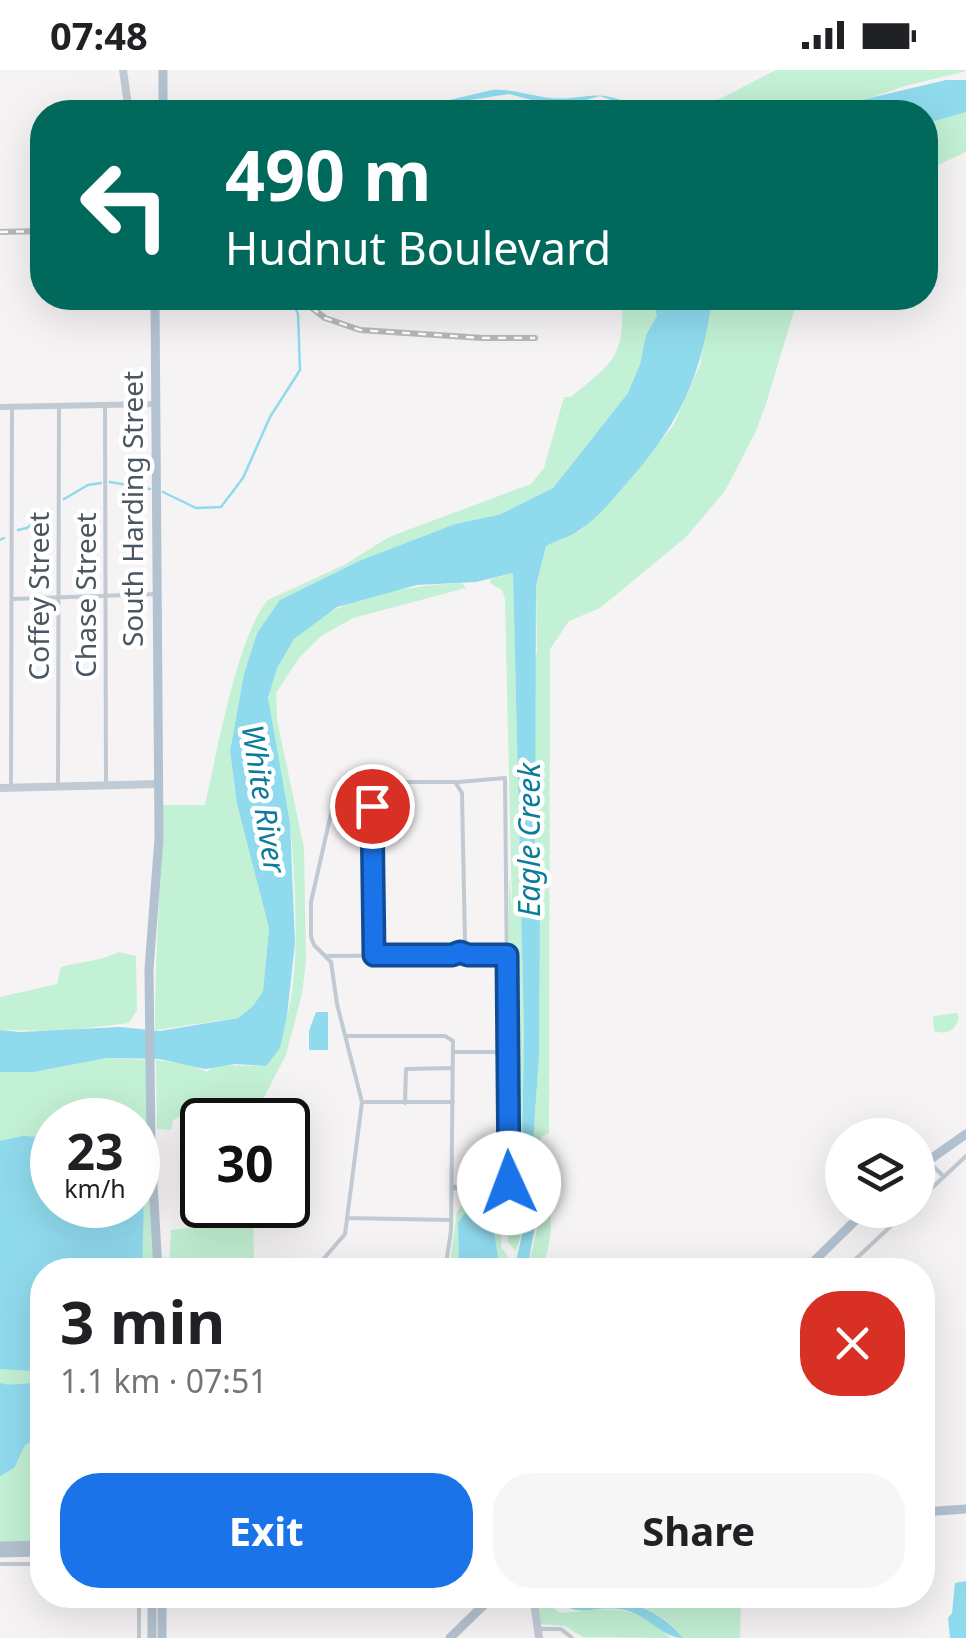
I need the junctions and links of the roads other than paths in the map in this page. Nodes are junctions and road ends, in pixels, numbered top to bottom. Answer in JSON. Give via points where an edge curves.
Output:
{"nodes":[{"id":1,"x":122,"y":70,"type":"edge"},
{"id":2,"x":163,"y":70,"type":"edge"},
{"id":3,"x":127,"y":100,"type":"edge"},
{"id":4,"x":163,"y":100,"type":"edge"},
{"id":5,"x":154,"y":310,"type":"edge"},
{"id":6,"x":156,"y":404,"type":"junction"},
{"id":7,"x":105,"y":405,"type":"junction"},
{"id":8,"x":12,"y":406,"type":"junction"},
{"id":9,"x":59,"y":406,"type":"junction"},
{"id":10,"x":0,"y":407,"type":"edge"},
{"id":11,"x":156,"y":594,"type":"junction"},
{"id":12,"x":106,"y":596,"type":"junction"},
{"id":13,"x":58,"y":598,"type":"junction"},
{"id":14,"x":12,"y":599,"type":"junction"},
{"id":15,"x":372,"y":782,"type":"junction"},
{"id":16,"x":456,"y":783,"type":"junction"},
{"id":17,"x":156,"y":784,"type":"junction"},
{"id":18,"x":106,"y":786,"type":"junction"},
{"id":19,"x":58,"y":787,"type":"junction"},
{"id":20,"x":0,"y":788,"type":"edge"},
{"id":21,"x":12,"y":788,"type":"junction"},
{"id":22,"x":460,"y":952,"type":"junction"},
{"id":23,"x":374,"y":955,"type":"junction"},
{"id":24,"x":507,"y":955,"type":"junction"},
{"id":25,"x":326,"y":956,"type":"junction"},
{"id":26,"x":346,"y":1036,"type":"junction"},
{"id":27,"x":453,"y":1052,"type":"junction"},
{"id":28,"x":453,"y":1068,"type":"junction"},
{"id":29,"x":362,"y":1102,"type":"junction"},
{"id":30,"x":453,"y":1102,"type":"junction"},
{"id":31,"x":405,"y":1103,"type":"junction"},
{"id":32,"x":966,"y":1134,"type":"edge"},
{"id":33,"x":935,"y":1155,"type":"edge"},
{"id":34,"x":966,"y":1156,"type":"edge"},
{"id":35,"x":935,"y":1169,"type":"edge"},
{"id":36,"x":943,"y":1176,"type":"junction"},
{"id":37,"x":935,"y":1184,"type":"edge"},
{"id":38,"x":452,"y":1188,"type":"junction"},
{"id":39,"x":348,"y":1218,"type":"junction"},
{"id":40,"x":451,"y":1220,"type":"junction"},
{"id":41,"x":848,"y":1228,"type":"edge"},
{"id":42,"x":889,"y":1228,"type":"edge"},
{"id":43,"x":157,"y":1258,"type":"edge"},
{"id":44,"x":326,"y":1258,"type":"edge"},
{"id":45,"x":446,"y":1258,"type":"edge"},
{"id":46,"x":817,"y":1258,"type":"edge"},
{"id":47,"x":857,"y":1258,"type":"edge"},
{"id":48,"x":966,"y":1506,"type":"edge"},
{"id":49,"x":935,"y":1508,"type":"edge"},
{"id":50,"x":0,"y":1549,"type":"edge"},
{"id":51,"x":30,"y":1549,"type":"edge"},
{"id":52,"x":0,"y":1564,"type":"edge"},
{"id":53,"x":30,"y":1564,"type":"edge"},
{"id":54,"x":139,"y":1608,"type":"edge"},
{"id":55,"x":152,"y":1608,"type":"edge"},
{"id":56,"x":162,"y":1608,"type":"edge"},
{"id":57,"x":481,"y":1608,"type":"edge"},
{"id":58,"x":535,"y":1608,"type":"edge"},
{"id":59,"x":539,"y":1633,"type":"edge"},
{"id":60,"x":139,"y":1638,"type":"edge"},
{"id":61,"x":152,"y":1638,"type":"edge"},
{"id":62,"x":162,"y":1638,"type":"edge"},
{"id":63,"x":450,"y":1638,"type":"edge"},
{"id":64,"x":572,"y":1638,"type":"edge"}],
"edges":[{"from":1,"to":3,"type":"main road"},
{"from":2,"to":4,"type":"main road"},
{"from":5,"to":6,"type":"main road","name":"South Harding Street"},
{"from":6,"to":7,"type":"street"},
{"from":6,"to":11,"type":"main road","name":"South Harding Street"},
{"from":7,"to":9,"type":"street"},
{"from":7,"to":12,"type":"street","name":"Chase Street"},
{"from":8,"to":9,"type":"street"},
{"from":8,"to":10,"type":"street"},
{"from":8,"to":14,"type":"street"},
{"from":9,"to":13,"type":"street","name":"Coffey Street"},
{"from":11,"to":12,"type":"street"},
{"from":11,"to":17,"type":"main road","name":"South Harding Street"},
{"from":12,"to":13,"type":"street"},
{"from":12,"to":18,"type":"street","name":"Chase Street"},
{"from":13,"to":14,"type":"street"},
{"from":13,"to":19,"type":"street","name":"Coffey Street"},
{"from":14,"to":21,"type":"street"},
{"from":15,"to":16,"type":"street"},
{"from":15,"to":23,"type":"street"},
{"from":15,"to":25,"type":"street","via":[[348,783],[335,796],[310,909],[312,940]]},
{"from":16,"to":22,"type":"street","via":[[462,792]]},
{"from":16,"to":24,"type":"street","via":[[505,778]]},
{"from":17,"to":18,"type":"main road"},
{"from":17,"to":43,"type":"main road","name":"South Harding Street","via":[[150,990]]},
{"from":18,"to":19,"type":"main road"},
{"from":19,"to":21,"type":"main road"},
{"from":20,"to":21,"type":"main road"},
{"from":22,"to":23,"type":"street"},
{"from":22,"to":24,"type":"street"},
{"from":23,"to":25,"type":"street"},
{"from":24,"to":38,"type":"street","via":[[509,1186],[501,1192]]},
{"from":25,"to":26,"type":"street"},
{"from":26,"to":27,"type":"street","via":[[445,1036]]},
{"from":26,"to":29,"type":"street"},
{"from":27,"to":28,"type":"street"},
{"from":27,"to":38,"type":"street","via":[[498,1052],[498,1174],[492,1182]]},
{"from":28,"to":30,"type":"street"},
{"from":28,"to":31,"type":"street","via":[[407,1068]]},
{"from":29,"to":31,"type":"street"},
{"from":29,"to":39,"type":"street"},
{"from":30,"to":31,"type":"street"},
{"from":30,"to":38,"type":"street"},
{"from":32,"to":33,"type":"main road"},
{"from":34,"to":36,"type":"street"},
{"from":35,"to":36,"type":"street"},
{"from":36,"to":37,"type":"street"},
{"from":38,"to":40,"type":"street"},
{"from":39,"to":40,"type":"street"},
{"from":39,"to":44,"type":"street","via":[[340,1243]]},
{"from":40,"to":45,"type":"street"},
{"from":41,"to":46,"type":"main road"},
{"from":42,"to":47,"type":"street"},
{"from":48,"to":49,"type":"main road"},
{"from":50,"to":51,"type":"main road"},
{"from":52,"to":53,"type":"street"},
{"from":54,"to":60,"type":"street"},
{"from":55,"to":61,"type":"main road"},
{"from":56,"to":62,"type":"main road"},
{"from":57,"to":63,"type":"main road"},
{"from":58,"to":59,"type":"main road"},
{"from":59,"to":64,"type":"street","via":[[561,1628]]}]}
